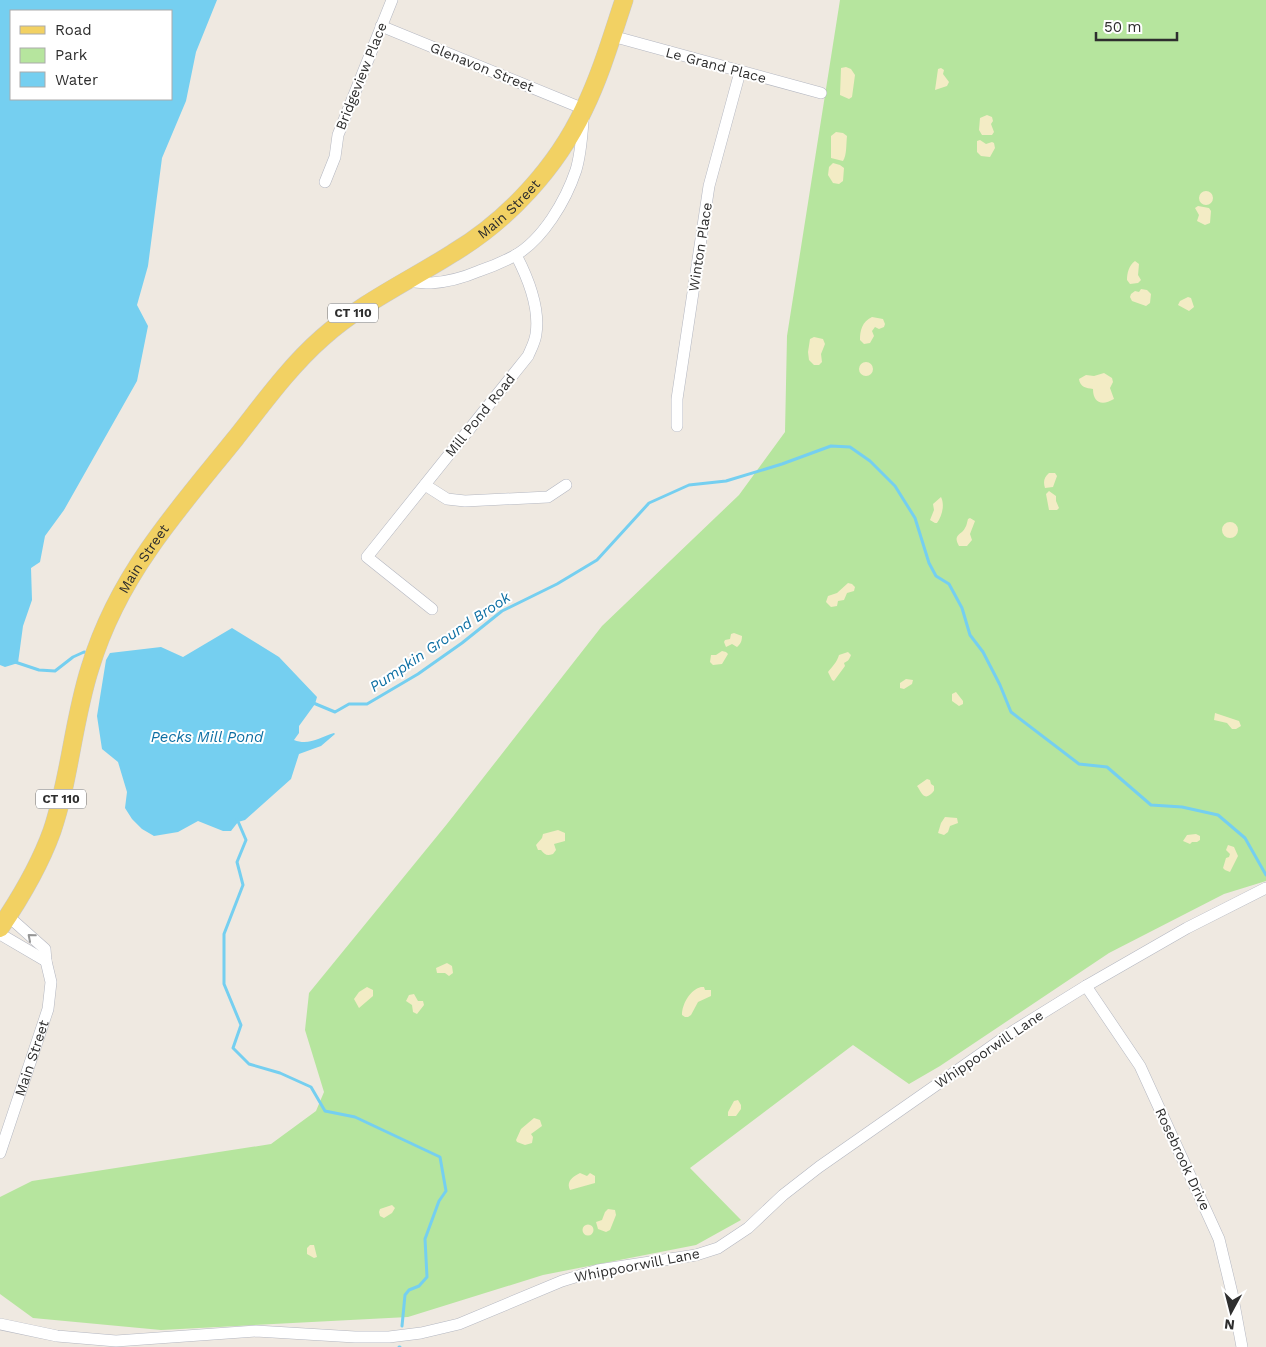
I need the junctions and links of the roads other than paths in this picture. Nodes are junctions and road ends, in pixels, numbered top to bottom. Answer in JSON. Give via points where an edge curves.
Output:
{"nodes":[{"id":1,"x":392,"y":0,"type":"edge"},
{"id":2,"x":624,"y":0,"type":"edge"},
{"id":3,"x":380,"y":26,"type":"junction"},
{"id":4,"x":612,"y":36,"type":"junction"},
{"id":5,"x":740,"y":72,"type":"junction"},
{"id":6,"x":821,"y":93,"type":"dead end"},
{"id":7,"x":584,"y":109,"type":"junction"},
{"id":8,"x":325,"y":182,"type":"dead end"},
{"id":9,"x":516,"y":255,"type":"junction"},
{"id":10,"x":406,"y":281,"type":"junction"},
{"id":11,"x":677,"y":426,"type":"dead end"},
{"id":12,"x":424,"y":485,"type":"junction"},
{"id":13,"x":566,"y":485,"type":"dead end"},
{"id":14,"x":432,"y":609,"type":"dead end"},
{"id":15,"x":1262,"y":890,"type":"edge"},
{"id":16,"x":4,"y":922,"type":"edge"},
{"id":17,"x":0,"y":934,"type":"edge"},
{"id":18,"x":46,"y":962,"type":"junction"},
{"id":19,"x":1086,"y":986,"type":"junction"},
{"id":20,"x":0,"y":1153,"type":"edge"},
{"id":21,"x":0,"y":1324,"type":"edge"},
{"id":22,"x":1242,"y":1347,"type":"edge"}],
"edges":[{"from":1,"to":3,"type":"street","name":"Bridgeview Place"},
{"from":2,"to":4,"type":"main road","name":"Main Street","number":"CT 110"},
{"from":3,"to":7,"type":"street","name":"Glenavon Street"},
{"from":3,"to":8,"type":"street","name":"Bridgeview Place","via":[[338,135],[335,157]]},
{"from":4,"to":5,"type":"street","name":"Le Grand Place"},
{"from":4,"to":7,"type":"main road","name":"Main Street","number":"CT 110"},
{"from":5,"to":6,"type":"street","name":"Le Grand Place"},
{"from":5,"to":11,"type":"street","name":"Winton Place","via":[[709,186],[677,399]]},
{"from":7,"to":9,"type":"street","name":"Main Street","via":[[579,159],[569,188],[542,231]]},
{"from":7,"to":10,"type":"main road","name":"Main Street","number":"CT 110","via":[[565,143],[521,199],[475,239]]},
{"from":9,"to":10,"type":"street","name":"Main Street","via":[[455,279],[431,283]]},
{"from":9,"to":12,"type":"street","name":"Mill Pond Road","via":[[526,273],[534,304],[536,323],[528,356]]},
{"from":10,"to":16,"type":"main road","name":"Main Street","number":"CT 110","via":[[338,324],[304,354],[148,549],[112,612],[94,656],[51,833],[31,881]]},
{"from":12,"to":13,"type":"street","via":[[447,499],[465,502],[548,497]]},
{"from":12,"to":14,"type":"street","name":"Mill Pond Road","via":[[366,557]]},
{"from":15,"to":19,"type":"street","name":"Whippoorwill Lane","via":[[1187,928]]},
{"from":18,"to":16,"type":"street","name":"Main Street","one_way":true,"via":[[43,946]]},
{"from":17,"to":18,"type":"street"},
{"from":18,"to":20,"type":"street","name":"Main Street","via":[[51,982],[48,1009]]},
{"from":19,"to":21,"type":"street","name":"Whippoorwill Lane","via":[[968,1062],[818,1167],[734,1238],[718,1248],[696,1255],[598,1270],[562,1281],[458,1324],[421,1334],[355,1337],[256,1331],[116,1341],[57,1336]]},
{"from":19,"to":22,"type":"street","name":"Rosebrook Drive","via":[[1140,1066],[1219,1239]]}]}
